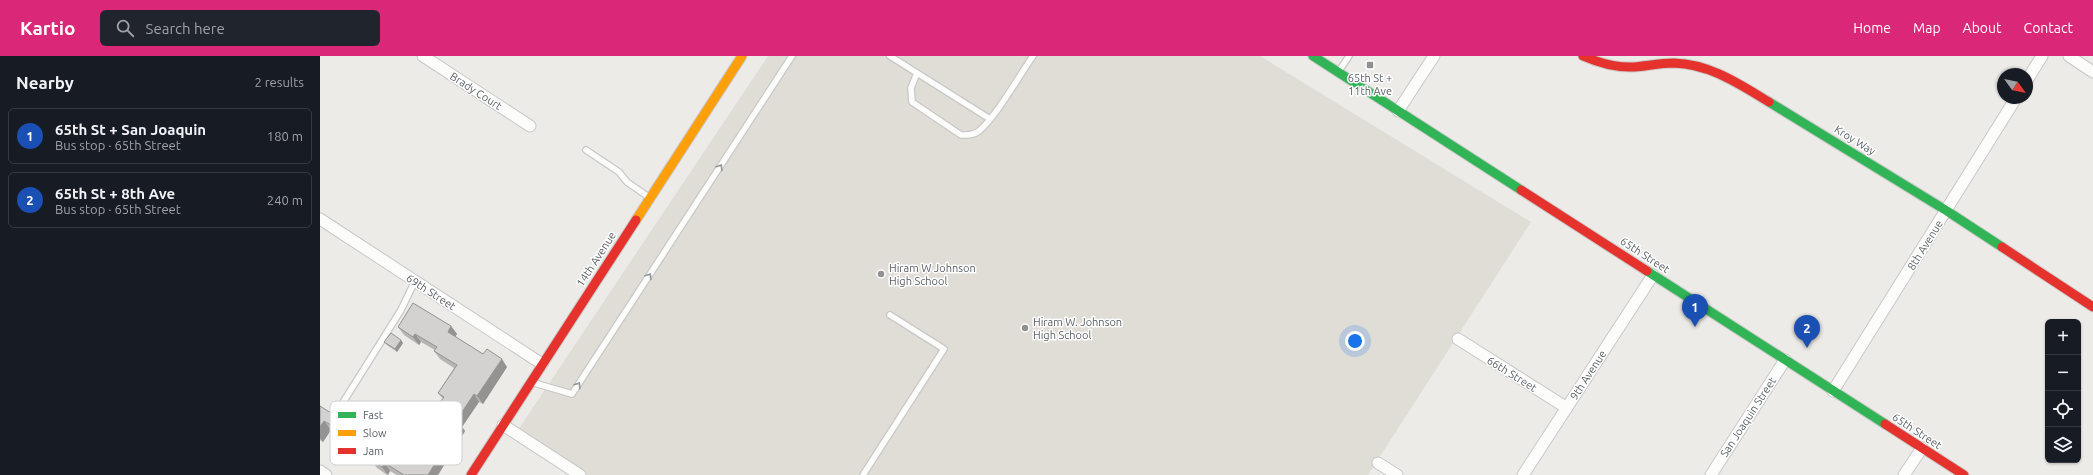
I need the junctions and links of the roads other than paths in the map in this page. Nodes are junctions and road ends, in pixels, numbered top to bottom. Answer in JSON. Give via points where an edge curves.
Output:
{"nodes":[{"id":1,"x":422,"y":56,"type":"edge"},
{"id":2,"x":742,"y":56,"type":"edge"},
{"id":3,"x":792,"y":56,"type":"edge"},
{"id":4,"x":890,"y":56,"type":"edge"},
{"id":5,"x":1032,"y":56,"type":"edge"},
{"id":6,"x":1312,"y":56,"type":"edge"},
{"id":7,"x":1349,"y":56,"type":"edge"},
{"id":8,"x":1434,"y":56,"type":"edge"},
{"id":9,"x":1583,"y":56,"type":"edge"},
{"id":10,"x":2042,"y":56,"type":"edge"},
{"id":11,"x":2069,"y":56,"type":"edge"},
{"id":12,"x":1673,"y":60,"type":"edge"},
{"id":13,"x":2033,"y":70,"type":"edge"},
{"id":14,"x":1338,"y":72,"type":"junction"},
{"id":15,"x":2093,"y":72,"type":"edge"},
{"id":16,"x":917,"y":73,"type":"junction"},
{"id":17,"x":2012,"y":104,"type":"edge"},
{"id":18,"x":1398,"y":111,"type":"junction"},
{"id":19,"x":990,"y":119,"type":"junction"},
{"id":20,"x":530,"y":126,"type":"dead end"},
{"id":21,"x":586,"y":150,"type":"dead end"},
{"id":22,"x":650,"y":198,"type":"junction"},
{"id":23,"x":1947,"y":211,"type":"junction"},
{"id":24,"x":320,"y":219,"type":"edge"},
{"id":25,"x":1653,"y":275,"type":"junction"},
{"id":26,"x":415,"y":281,"type":"junction"},
{"id":27,"x":2093,"y":307,"type":"edge"},
{"id":28,"x":890,"y":315,"type":"dead end"},
{"id":29,"x":1458,"y":339,"type":"dead end"},
{"id":30,"x":1785,"y":360,"type":"junction"},
{"id":31,"x":542,"y":364,"type":"junction"},
{"id":32,"x":531,"y":382,"type":"junction"},
{"id":33,"x":1833,"y":391,"type":"junction"},
{"id":34,"x":344,"y":401,"type":"edge"},
{"id":35,"x":1567,"y":408,"type":"junction"},
{"id":36,"x":503,"y":425,"type":"junction"},
{"id":37,"x":1922,"y":448,"type":"junction"},
{"id":38,"x":1378,"y":463,"type":"dead end"},
{"id":39,"x":320,"y":471,"type":"edge"},
{"id":40,"x":326,"y":475,"type":"edge"},
{"id":41,"x":471,"y":475,"type":"edge"},
{"id":42,"x":580,"y":475,"type":"edge"},
{"id":43,"x":863,"y":475,"type":"edge"},
{"id":44,"x":1398,"y":475,"type":"edge"},
{"id":45,"x":1523,"y":475,"type":"edge"},
{"id":46,"x":1710,"y":475,"type":"edge"},
{"id":47,"x":1904,"y":475,"type":"edge"},
{"id":48,"x":1964,"y":475,"type":"edge"}],
"edges":[{"from":1,"to":20,"type":"street","name":"Brady Court"},
{"from":2,"to":22,"type":"main road","name":"14th Avenue"},
{"from":32,"to":3,"type":"lane","one_way":true,"via":[[572,394]]},
{"from":4,"to":16,"type":"lane"},
{"from":5,"to":19,"type":"lane"},
{"from":6,"to":14,"type":"main road","name":"65th Street"},
{"from":7,"to":14,"type":"lane"},
{"from":8,"to":18,"type":"street"},
{"from":9,"to":12,"type":"main road","name":"Kroy Way","via":[[1611,65],[1632,67]]},
{"from":10,"to":13,"type":"street"},
{"from":11,"to":15,"type":"street"},
{"from":12,"to":23,"type":"main road","name":"Kroy Way","via":[[1704,67],[1730,78]]},
{"from":14,"to":18,"type":"main road","name":"65th Street"},
{"from":16,"to":19,"type":"lane"},
{"from":16,"to":19,"type":"lane","via":[[911,88],[912,102],[961,135],[979,131]]},
{"from":17,"to":23,"type":"street","name":"8th Avenue"},
{"from":18,"to":25,"type":"main road","name":"65th Street"},
{"from":21,"to":22,"type":"lane","via":[[619,172],[627,182]]},
{"from":22,"to":31,"type":"main road","name":"14th Avenue"},
{"from":23,"to":27,"type":"main road","name":"Kroy Way"},
{"from":23,"to":33,"type":"street","name":"8th Avenue"},
{"from":24,"to":26,"type":"street","name":"69th Street"},
{"from":25,"to":30,"type":"main road","name":"65th Street"},
{"from":25,"to":35,"type":"street","name":"9th Avenue"},
{"from":26,"to":31,"type":"street","name":"69th Street"},
{"from":26,"to":34,"type":"lane","via":[[401,310]]},
{"from":28,"to":43,"type":"lane","via":[[944,349]]},
{"from":29,"to":35,"type":"street","name":"66th Street"},
{"from":30,"to":33,"type":"main road","name":"65th Street"},
{"from":30,"to":46,"type":"street","name":"San Joaquin Street"},
{"from":31,"to":32,"type":"main road","name":"14th Avenue"},
{"from":32,"to":36,"type":"main road","name":"14th Avenue"},
{"from":33,"to":37,"type":"main road","name":"65th Street"},
{"from":35,"to":45,"type":"street","name":"9th Avenue"},
{"from":36,"to":41,"type":"main road","name":"14th Avenue"},
{"from":36,"to":42,"type":"street"},
{"from":37,"to":47,"type":"street"},
{"from":37,"to":48,"type":"main road","name":"65th Street"},
{"from":38,"to":44,"type":"street"},
{"from":39,"to":40,"type":"street"}]}
